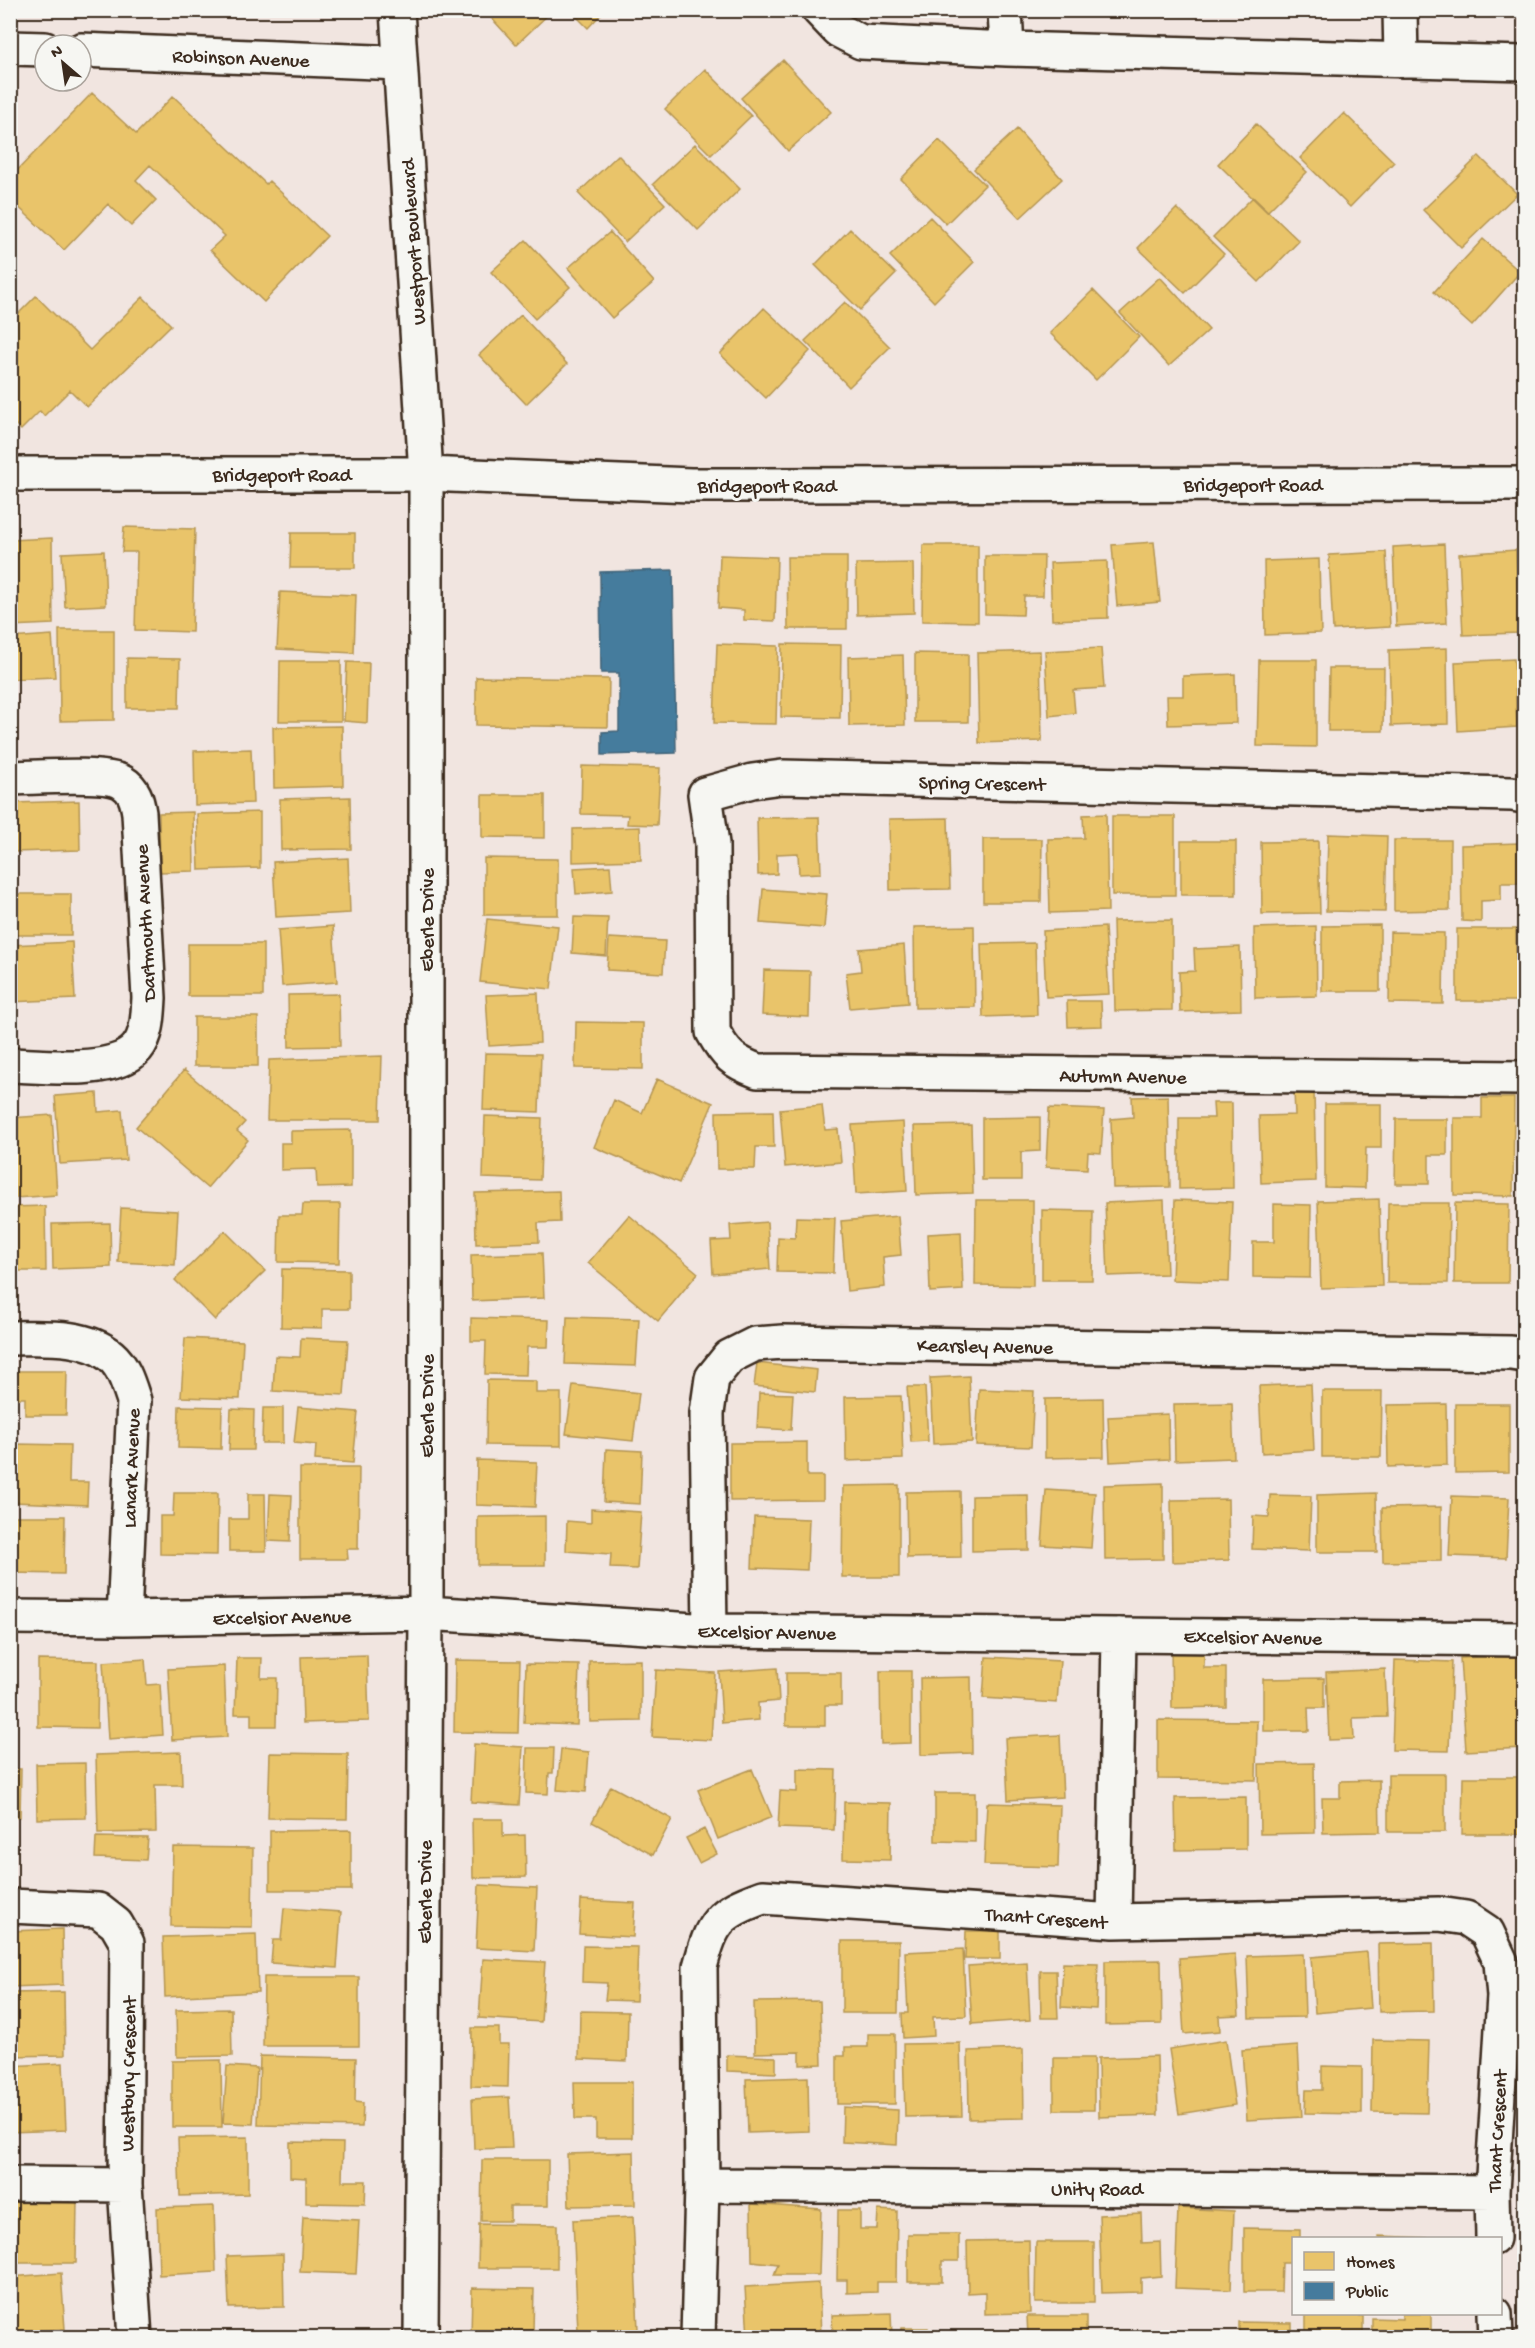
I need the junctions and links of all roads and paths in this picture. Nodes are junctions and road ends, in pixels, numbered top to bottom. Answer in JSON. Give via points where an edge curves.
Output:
{"nodes":[{"id":1,"x":397,"y":10,"type":"edge"},
{"id":2,"x":819,"y":10,"type":"edge"},
{"id":3,"x":1005,"y":10,"type":"edge"},
{"id":4,"x":1400,"y":10,"type":"edge"},
{"id":5,"x":10,"y":48,"type":"edge"},
{"id":6,"x":33,"y":49,"type":"edge"},
{"id":7,"x":1007,"y":49,"type":"junction"},
{"id":8,"x":93,"y":50,"type":"edge"},
{"id":9,"x":1401,"y":60,"type":"junction"},
{"id":10,"x":400,"y":63,"type":"junction"},
{"id":11,"x":1524,"y":63,"type":"edge"},
{"id":12,"x":10,"y":474,"type":"edge"},
{"id":13,"x":426,"y":474,"type":"junction"},
{"id":14,"x":1524,"y":484,"type":"edge"},
{"id":15,"x":10,"y":778,"type":"edge"},
{"id":16,"x":1524,"y":796,"type":"edge"},
{"id":17,"x":726,"y":1053,"type":"joint"},
{"id":18,"x":10,"y":1065,"type":"edge"},
{"id":19,"x":1524,"y":1078,"type":"edge"},
{"id":20,"x":10,"y":1338,"type":"edge"},
{"id":21,"x":1524,"y":1355,"type":"edge"},
{"id":22,"x":426,"y":1613,"type":"junction"},
{"id":23,"x":10,"y":1617,"type":"edge"},
{"id":24,"x":123,"y":1618,"type":"junction"},
{"id":25,"x":710,"y":1631,"type":"junction"},
{"id":26,"x":1119,"y":1635,"type":"junction"},
{"id":27,"x":1524,"y":1639,"type":"edge"},
{"id":28,"x":10,"y":1906,"type":"edge"},
{"id":29,"x":1114,"y":1921,"type":"junction"},
{"id":30,"x":10,"y":2184,"type":"edge"},
{"id":31,"x":125,"y":2185,"type":"junction"},
{"id":32,"x":702,"y":2185,"type":"junction"},
{"id":33,"x":1492,"y":2192,"type":"junction"},
{"id":34,"x":1493,"y":2237,"type":"edge"},
{"id":35,"x":1495,"y":2315,"type":"edge"},
{"id":36,"x":135,"y":2337,"type":"edge"},
{"id":37,"x":421,"y":2337,"type":"edge"},
{"id":38,"x":698,"y":2337,"type":"edge"},
{"id":39,"x":1496,"y":2337,"type":"edge"}],
"edges":[{"from":1,"to":10,"type":"street","name":"Westport Boulevard"},
{"from":2,"to":7,"type":"street","via":[[838,30],[861,42]]},
{"from":3,"to":7,"type":"street"},
{"from":4,"to":9,"type":"street"},
{"from":5,"to":6,"type":"street"},
{"from":7,"to":9,"type":"street"},
{"from":8,"to":10,"type":"street","name":"Robinson Avenue"},
{"from":9,"to":11,"type":"street"},
{"from":10,"to":13,"type":"street","name":"Westport Boulevard"},
{"from":12,"to":13,"type":"street","name":"Bridgeport Road"},
{"from":13,"to":14,"type":"street","name":"Bridgeport Road","via":[[691,485]]},
{"from":13,"to":22,"type":"street","name":"Eberle Drive"},
{"from":15,"to":18,"type":"street","name":"Dartmouth Avenue","via":[[103,778],[120,781],[137,800],[149,998],[147,1026],[137,1048],[115,1062],[89,1067]]},
{"from":16,"to":17,"type":"street","name":"Spring Crescent","via":[[782,777],[705,794],[712,844],[713,1032]]},
{"from":17,"to":19,"type":"street","name":"Autumn Avenue","via":[[741,1065],[758,1071]]},
{"from":20,"to":24,"type":"street","name":"Lanark Avenue","via":[[88,1343],[111,1356],[126,1378],[134,1401]]},
{"from":21,"to":25,"type":"street","name":"Kearsley Avenue","via":[[755,1344],[729,1357],[712,1378],[707,1413]]},
{"from":22,"to":24,"type":"street","name":"Excelsior Avenue"},
{"from":22,"to":25,"type":"street","name":"Excelsior Avenue"},
{"from":22,"to":37,"type":"street","name":"Eberle Drive"},
{"from":23,"to":24,"type":"street","name":"Excelsior Avenue"},
{"from":25,"to":26,"type":"street","name":"Excelsior Avenue"},
{"from":26,"to":27,"type":"street","name":"Excelsior Avenue"},
{"from":26,"to":29,"type":"street"},
{"from":28,"to":31,"type":"street","name":"Westbury Crescent","via":[[98,1910],[116,1924],[127,1943]]},
{"from":29,"to":32,"type":"street","name":"Thant Crescent","via":[[763,1897],[739,1905],[718,1920],[700,1967]]},
{"from":29,"to":33,"type":"street","name":"Thant Crescent","via":[[1438,1914],[1466,1918],[1487,1932],[1501,1962],[1504,1996]]},
{"from":30,"to":31,"type":"street"},
{"from":31,"to":36,"type":"street","name":"Westbury Crescent"},
{"from":32,"to":33,"type":"street","name":"Unity Road"},
{"from":32,"to":38,"type":"street","name":"Thant Crescent"},
{"from":33,"to":34,"type":"street","name":"Thant Crescent"},
{"from":35,"to":39,"type":"street"}]}
